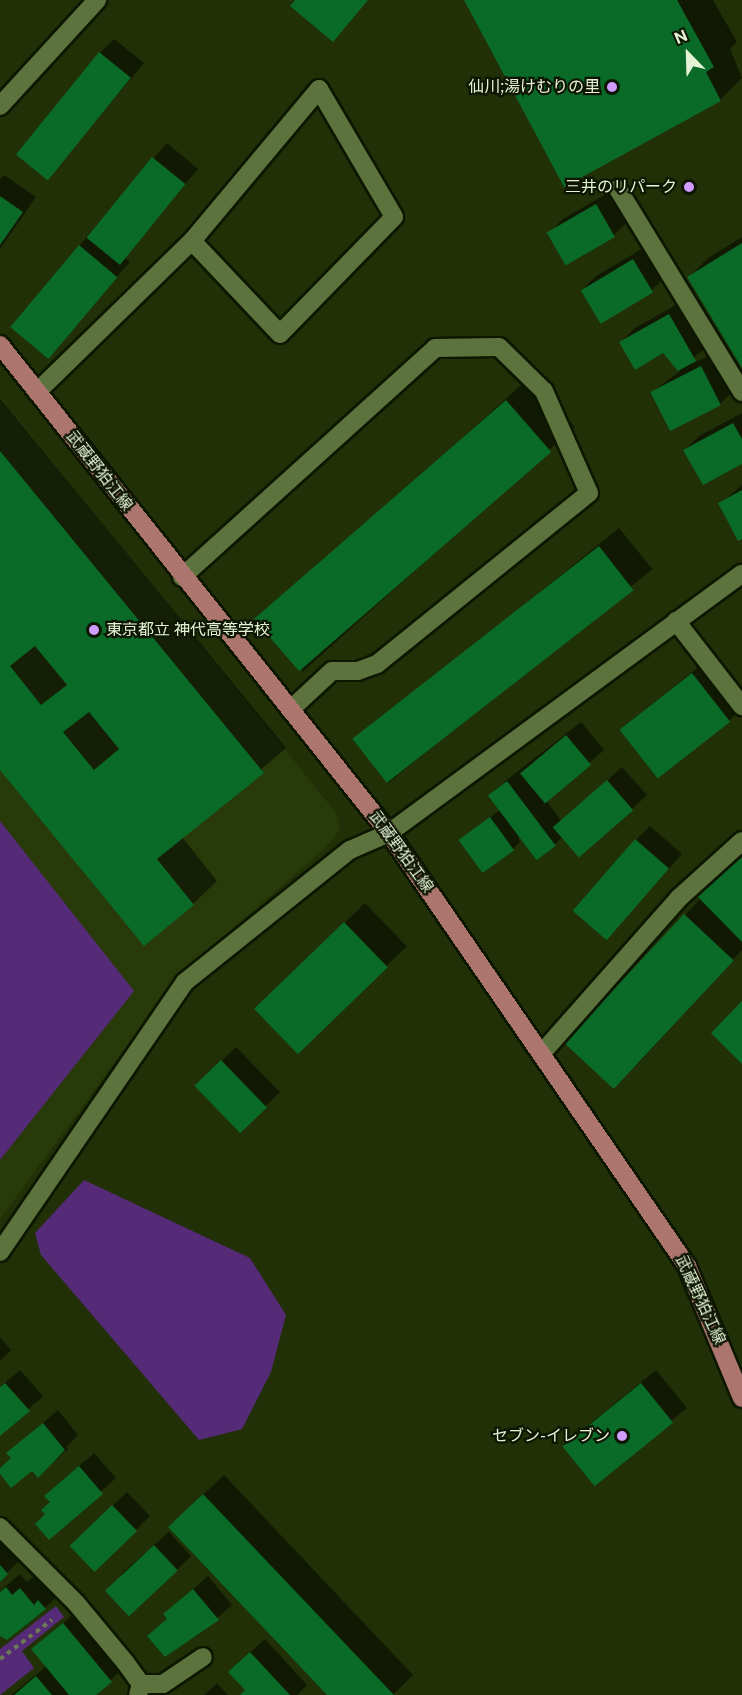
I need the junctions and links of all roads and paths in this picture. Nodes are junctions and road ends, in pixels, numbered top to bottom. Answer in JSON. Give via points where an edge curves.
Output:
{"nodes":[{"id":1,"x":97,"y":0,"type":"edge"},
{"id":2,"x":0,"y":106,"type":"edge"},
{"id":3,"x":618,"y":189,"type":"dead end"},
{"id":4,"x":192,"y":241,"type":"junction"},
{"id":5,"x":0,"y":345,"type":"edge"},
{"id":6,"x":37,"y":392,"type":"junction"},
{"id":7,"x":742,"y":392,"type":"edge"},
{"id":8,"x":742,"y":574,"type":"edge"},
{"id":9,"x":183,"y":577,"type":"junction"},
{"id":10,"x":676,"y":621,"type":"junction"},
{"id":11,"x":742,"y":706,"type":"edge"},
{"id":12,"x":290,"y":711,"type":"junction"},
{"id":13,"x":389,"y":833,"type":"junction"},
{"id":14,"x":742,"y":841,"type":"edge"},
{"id":15,"x":541,"y":1054,"type":"junction"},
{"id":16,"x":0,"y":1252,"type":"edge"},
{"id":17,"x":742,"y":1398,"type":"edge"},
{"id":18,"x":0,"y":1527,"type":"edge"},
{"id":19,"x":76,"y":1603,"type":"junction"},
{"id":20,"x":203,"y":1657,"type":"dead end"},
{"id":21,"x":0,"y":1659,"type":"edge"},
{"id":22,"x":139,"y":1690,"type":"edge"}],
"edges":[{"from":1,"to":2,"type":"street"},
{"from":3,"to":7,"type":"street"},
{"from":4,"to":4,"type":"street","via":[[319,89],[394,217],[280,334]]},
{"from":4,"to":6,"type":"street"},
{"from":5,"to":6,"type":"main road","name":"武蔵野狛江線"},
{"from":6,"to":9,"type":"main road","name":"武蔵野狛江線"},
{"from":8,"to":10,"type":"street"},
{"from":9,"to":12,"type":"main road","name":"武蔵野狛江線"},
{"from":9,"to":12,"type":"street","via":[[435,348],[499,347],[544,391],[589,494],[377,664],[358,671],[332,671]]},
{"from":10,"to":11,"type":"street"},
{"from":10,"to":13,"type":"street"},
{"from":12,"to":13,"type":"main road","name":"武蔵野狛江線"},
{"from":13,"to":15,"type":"main road","name":"武蔵野狛江線"},
{"from":13,"to":16,"type":"street","via":[[350,850],[185,982]]},
{"from":14,"to":15,"type":"street","via":[[679,898]]},
{"from":15,"to":17,"type":"main road","name":"武蔵野狛江線","via":[[687,1266]]},
{"from":18,"to":19,"type":"street"},
{"from":19,"to":21,"type":"path"},
{"from":19,"to":22,"type":"street"},
{"from":20,"to":22,"type":"street","via":[[163,1684]]}]}
